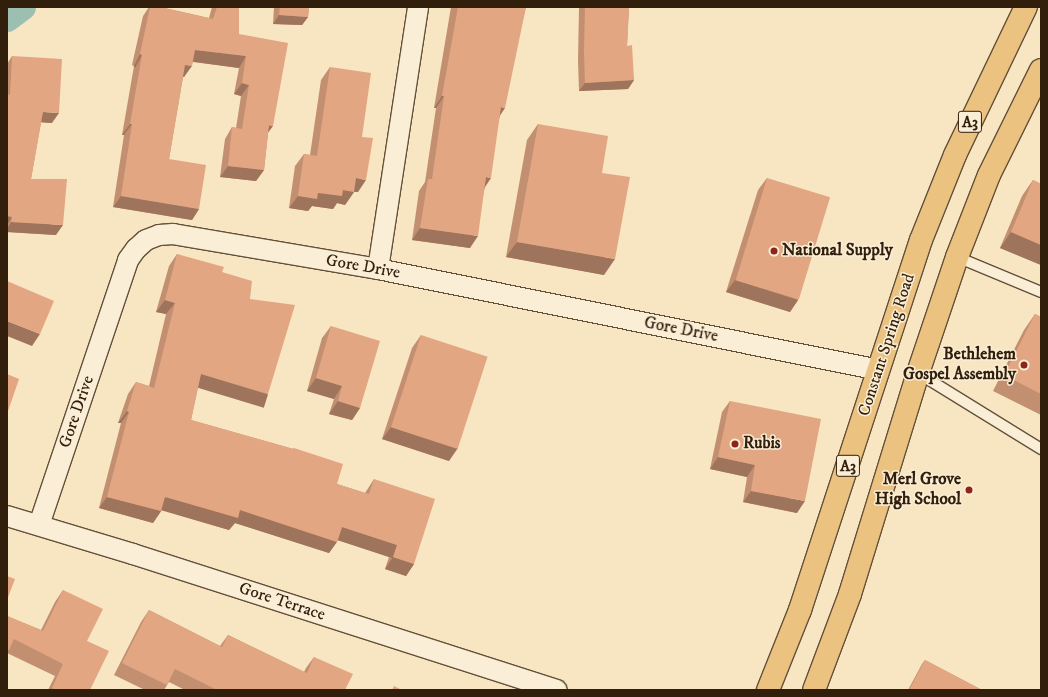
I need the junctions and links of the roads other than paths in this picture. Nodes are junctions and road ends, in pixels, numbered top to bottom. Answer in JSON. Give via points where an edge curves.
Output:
{"nodes":[{"id":1,"x":418,"y":7,"type":"edge"},
{"id":2,"x":1026,"y":7,"type":"edge"},
{"id":3,"x":1041,"y":70,"type":"edge"},
{"id":4,"x":957,"y":257,"type":"junction"},
{"id":5,"x":378,"y":269,"type":"junction"},
{"id":6,"x":1041,"y":292,"type":"edge"},
{"id":7,"x":879,"y":370,"type":"junction"},
{"id":8,"x":918,"y":373,"type":"junction"},
{"id":9,"x":1041,"y":449,"type":"edge"},
{"id":10,"x":7,"y":516,"type":"edge"},
{"id":11,"x":39,"y":525,"type":"junction"},
{"id":12,"x":557,"y":690,"type":"edge"},
{"id":13,"x":768,"y":690,"type":"edge"},
{"id":14,"x":814,"y":690,"type":"edge"}],
"edges":[{"from":1,"to":5,"type":"street"},
{"from":2,"to":7,"type":"main road","name":"Constant Spring Road","number":"A3","via":[[955,155],[921,240]]},
{"from":3,"to":4,"type":"main road","number":"A3","via":[[989,175]]},
{"from":4,"to":6,"type":"lane"},
{"from":4,"to":8,"type":"main road","number":"A3"},
{"from":5,"to":7,"type":"street","name":"Gore Drive"},
{"from":5,"to":11,"type":"street","name":"Gore Drive","via":[[173,234],[159,235],[146,240],[128,260]]},
{"from":7,"to":13,"type":"main road","name":"Constant Spring Road","number":"A3","via":[[800,610]]},
{"from":8,"to":9,"type":"lane"},
{"from":8,"to":14,"type":"main road","number":"A3","via":[[850,594]]},
{"from":10,"to":11,"type":"street","name":"Gore Terrace"},
{"from":11,"to":12,"type":"street","name":"Gore Terrace"}]}
